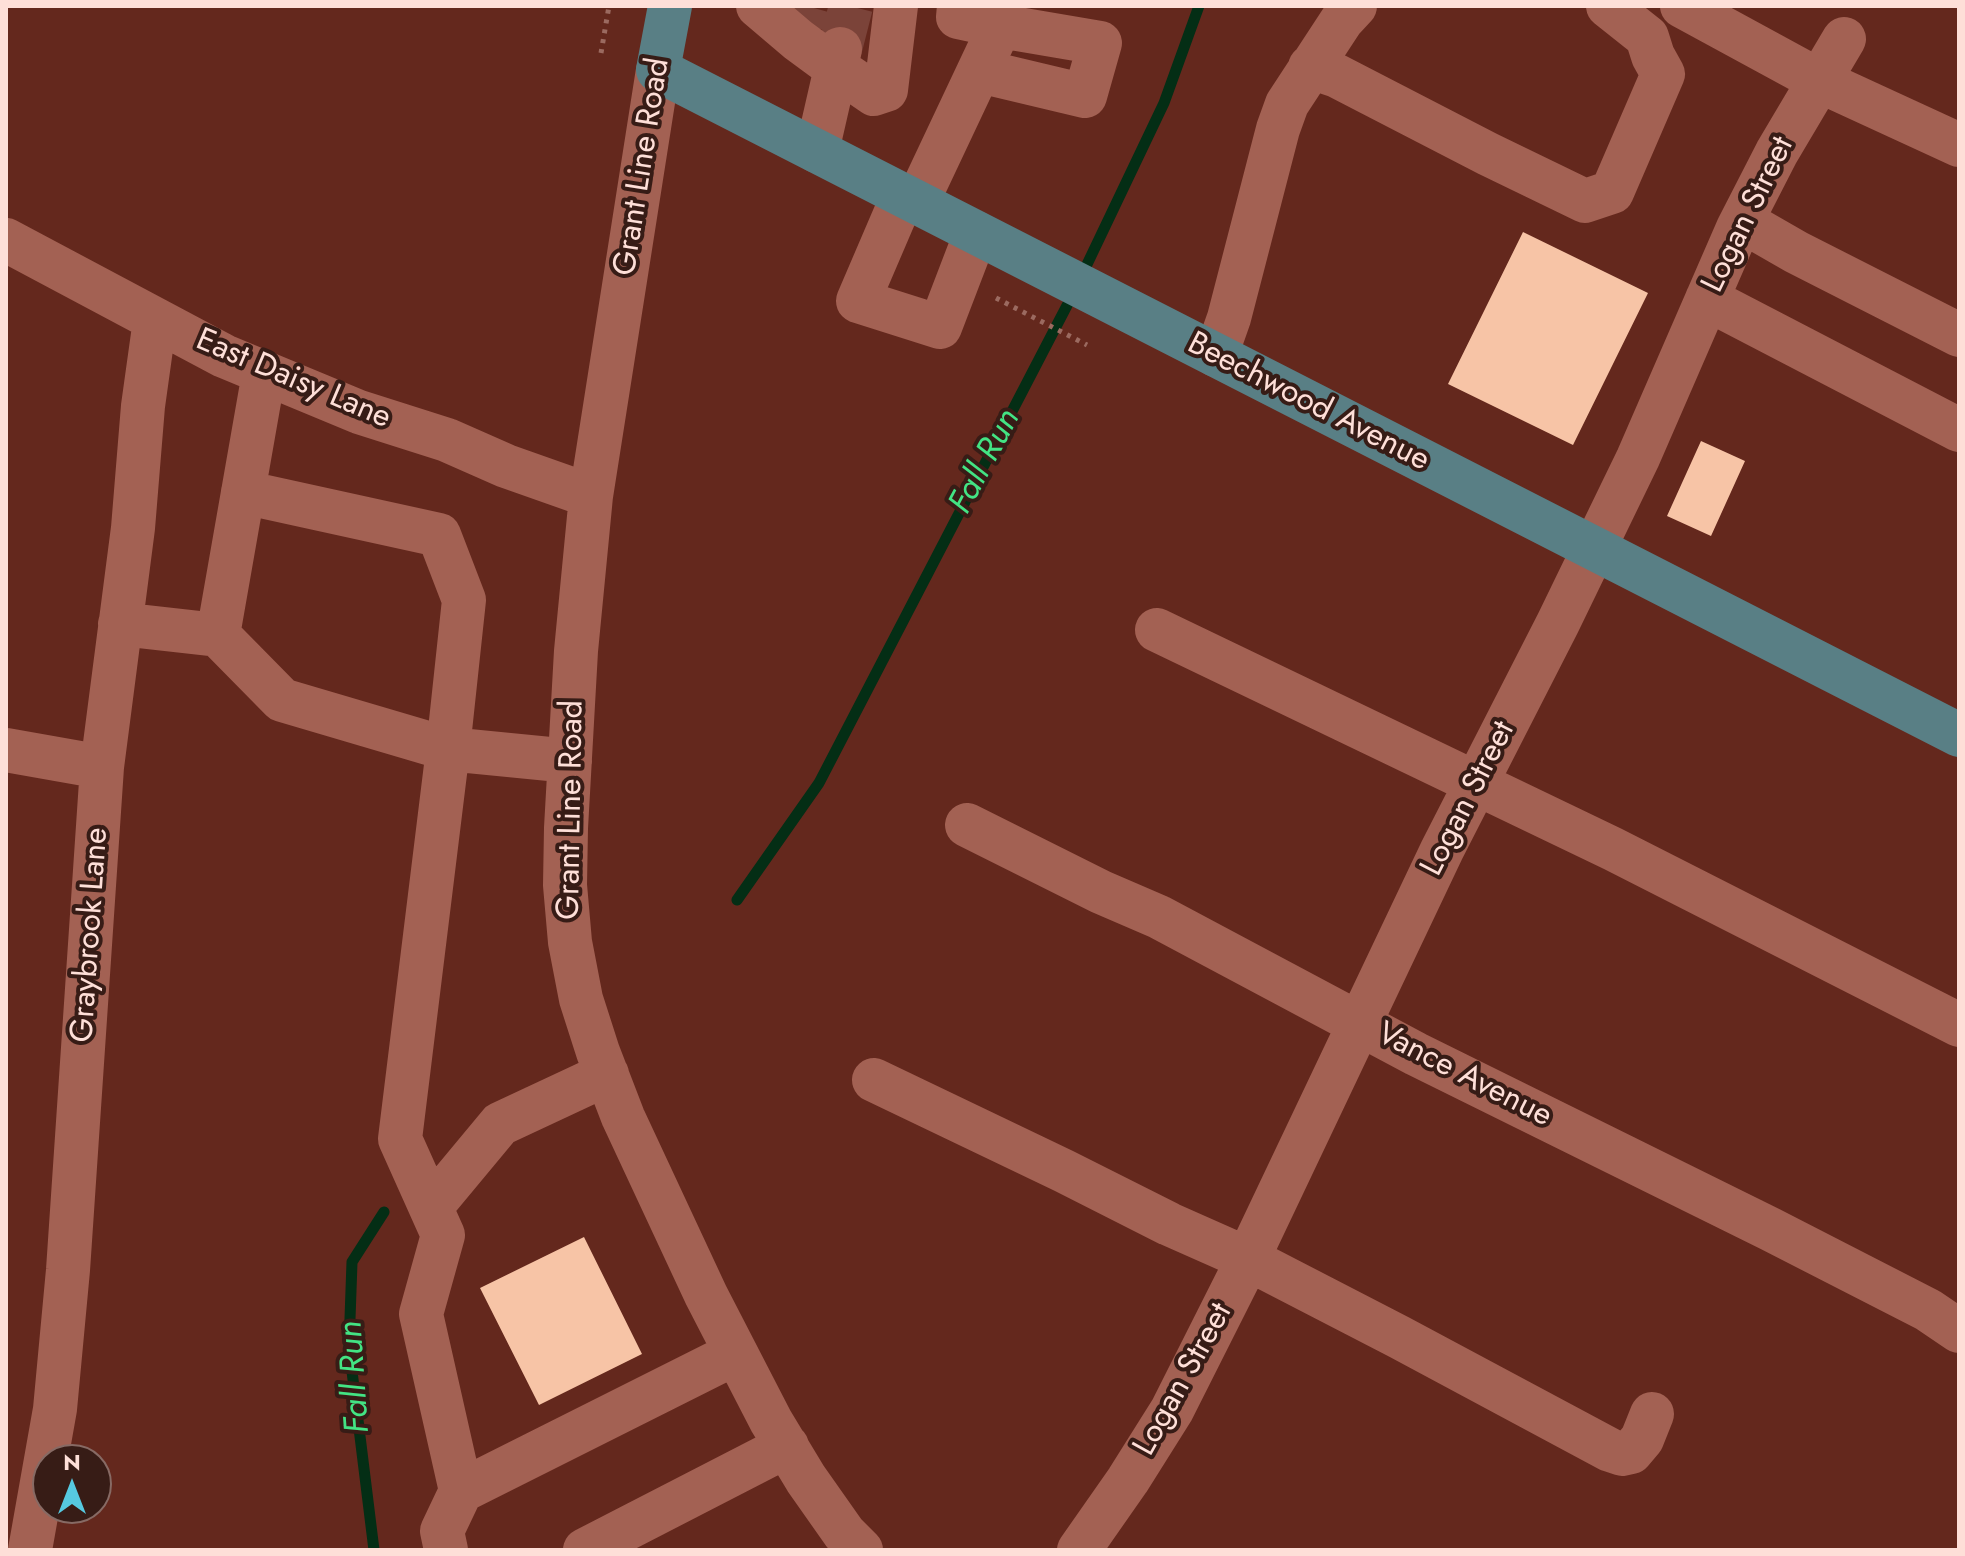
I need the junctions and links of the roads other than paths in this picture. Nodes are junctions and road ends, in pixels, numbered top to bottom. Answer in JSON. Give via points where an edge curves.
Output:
{"nodes":[{"id":1,"x":670,"y":6,"type":"edge"},
{"id":2,"x":758,"y":6,"type":"edge"},
{"id":3,"x":896,"y":6,"type":"edge"},
{"id":4,"x":959,"y":6,"type":"edge"},
{"id":5,"x":1355,"y":6,"type":"edge"},
{"id":6,"x":1608,"y":6,"type":"edge"},
{"id":7,"x":1682,"y":6,"type":"edge"},
{"id":8,"x":1000,"y":26,"type":"junction"},
{"id":9,"x":1844,"y":39,"type":"dead end"},
{"id":10,"x":838,"y":58,"type":"junction"},
{"id":11,"x":1310,"y":67,"type":"junction"},
{"id":12,"x":658,"y":70,"type":"junction"},
{"id":13,"x":980,"y":71,"type":"junction"},
{"id":14,"x":1820,"y":81,"type":"junction"},
{"id":15,"x":1959,"y":145,"type":"edge"},
{"id":16,"x":817,"y":151,"type":"junction"},
{"id":17,"x":910,"y":199,"type":"junction"},
{"id":18,"x":1742,"y":221,"type":"junction"},
{"id":19,"x":976,"y":233,"type":"junction"},
{"id":20,"x":6,"y":240,"type":"edge"},
{"id":21,"x":1707,"y":299,"type":"junction"},
{"id":22,"x":155,"y":320,"type":"junction"},
{"id":23,"x":1959,"y":335,"type":"edge"},
{"id":24,"x":1216,"y":355,"type":"junction"},
{"id":25,"x":264,"y":373,"type":"junction"},
{"id":26,"x":1959,"y":430,"type":"edge"},
{"id":27,"x":243,"y":492,"type":"junction"},
{"id":28,"x":591,"y":496,"type":"junction"},
{"id":29,"x":1594,"y":548,"type":"junction"},
{"id":30,"x":120,"y":624,"type":"junction"},
{"id":31,"x":1157,"y":630,"type":"dead end"},
{"id":32,"x":218,"y":635,"type":"junction"},
{"id":33,"x":1959,"y":735,"type":"edge"},
{"id":34,"x":448,"y":749,"type":"junction"},
{"id":35,"x":6,"y":750,"type":"edge"},
{"id":36,"x":570,"y":761,"type":"junction"},
{"id":37,"x":102,"y":767,"type":"junction"},
{"id":38,"x":1476,"y":783,"type":"junction"},
{"id":39,"x":967,"y":825,"type":"dead end"},
{"id":40,"x":1361,"y":1023,"type":"junction"},
{"id":41,"x":1959,"y":1025,"type":"edge"},
{"id":42,"x":607,"y":1074,"type":"junction"},
{"id":43,"x":874,"y":1080,"type":"dead end"},
{"id":44,"x":431,"y":1207,"type":"junction"},
{"id":45,"x":1248,"y":1259,"type":"junction"},
{"id":46,"x":1959,"y":1331,"type":"edge"},
{"id":47,"x":736,"y":1353,"type":"junction"},
{"id":48,"x":1652,"y":1414,"type":"dead end"},
{"id":49,"x":787,"y":1446,"type":"junction"},
{"id":50,"x":461,"y":1491,"type":"junction"},
{"id":51,"x":30,"y":1550,"type":"edge"},
{"id":52,"x":446,"y":1550,"type":"edge"},
{"id":53,"x":585,"y":1550,"type":"edge"},
{"id":54,"x":861,"y":1550,"type":"edge"},
{"id":55,"x":1079,"y":1550,"type":"edge"}],
"edges":[{"from":1,"to":12,"type":"main road","name":"Grant Line Road"},
{"from":2,"to":10,"type":"street"},
{"from":3,"to":10,"type":"street","via":[[886,90],[874,94]]},
{"from":4,"to":8,"type":"street","via":[[958,17]]},
{"from":5,"to":11,"type":"street"},
{"from":6,"to":11,"type":"street","via":[[1647,37],[1663,74],[1612,192],[1585,201]]},
{"from":7,"to":14,"type":"street"},
{"from":8,"to":13,"type":"street"},
{"from":8,"to":13,"type":"street","via":[[1100,43],[1085,96]]},
{"from":9,"to":14,"type":"street","name":"Logan Street"},
{"from":10,"to":16,"type":"street"},
{"from":11,"to":24,"type":"street","via":[[1278,129]]},
{"from":12,"to":16,"type":"main road","name":"Beechwood Avenue"},
{"from":12,"to":28,"type":"street","name":"Grant Line Road"},
{"from":13,"to":17,"type":"street"},
{"from":14,"to":15,"type":"street"},
{"from":14,"to":18,"type":"street","name":"Logan Street"},
{"from":16,"to":17,"type":"main road","name":"Beechwood Avenue"},
{"from":17,"to":19,"type":"main road","name":"Beechwood Avenue"},
{"from":17,"to":19,"type":"street","via":[[858,301],[940,327]]},
{"from":18,"to":21,"type":"street","name":"Logan Street"},
{"from":18,"to":23,"type":"street"},
{"from":19,"to":24,"type":"main road","name":"Beechwood Avenue"},
{"from":20,"to":22,"type":"street","name":"East Daisy Lane"},
{"from":21,"to":26,"type":"street"},
{"from":21,"to":29,"type":"street","name":"Logan Street"},
{"from":22,"to":25,"type":"street","name":"East Daisy Lane"},
{"from":22,"to":30,"type":"street","name":"Graybrook Lane"},
{"from":24,"to":29,"type":"main road","name":"Beechwood Avenue"},
{"from":25,"to":27,"type":"street"},
{"from":25,"to":28,"type":"street","name":"East Daisy Lane"},
{"from":27,"to":32,"type":"street"},
{"from":27,"to":34,"type":"street","via":[[439,535],[464,600]]},
{"from":28,"to":36,"type":"street","name":"Grant Line Road"},
{"from":29,"to":33,"type":"main road","name":"Beechwood Avenue"},
{"from":29,"to":38,"type":"street","name":"Logan Street"},
{"from":30,"to":32,"type":"street"},
{"from":30,"to":37,"type":"street","name":"Graybrook Lane"},
{"from":31,"to":38,"type":"street"},
{"from":32,"to":34,"type":"street","via":[[282,700]]},
{"from":34,"to":36,"type":"street"},
{"from":34,"to":44,"type":"street","via":[[400,1139]]},
{"from":35,"to":37,"type":"street"},
{"from":36,"to":42,"type":"street","name":"Grant Line Road","via":[[565,885],[570,942],[581,999]]},
{"from":37,"to":51,"type":"street","name":"Graybrook Lane","via":[[67,1286],[55,1409]]},
{"from":38,"to":40,"type":"street","name":"Logan Street"},
{"from":38,"to":41,"type":"street"},
{"from":39,"to":40,"type":"street","name":"Vance Avenue","via":[[1159,917]]},
{"from":40,"to":45,"type":"street","name":"Logan Street"},
{"from":40,"to":46,"type":"street","name":"Vance Avenue","via":[[1928,1310]]},
{"from":42,"to":44,"type":"street","via":[[500,1124]]},
{"from":42,"to":47,"type":"street","name":"Grant Line Road"},
{"from":43,"to":45,"type":"street"},
{"from":44,"to":50,"type":"street","via":[[443,1235],[421,1314]]},
{"from":45,"to":48,"type":"street","via":[[1610,1450],[1631,1452]]},
{"from":45,"to":55,"type":"street","name":"Logan Street","via":[[1172,1410]]},
{"from":47,"to":49,"type":"street","name":"Grant Line Road"},
{"from":47,"to":50,"type":"street"},
{"from":49,"to":53,"type":"street"},
{"from":49,"to":54,"type":"street","name":"Grant Line Road"},
{"from":50,"to":52,"type":"street","via":[[442,1531]]}]}
